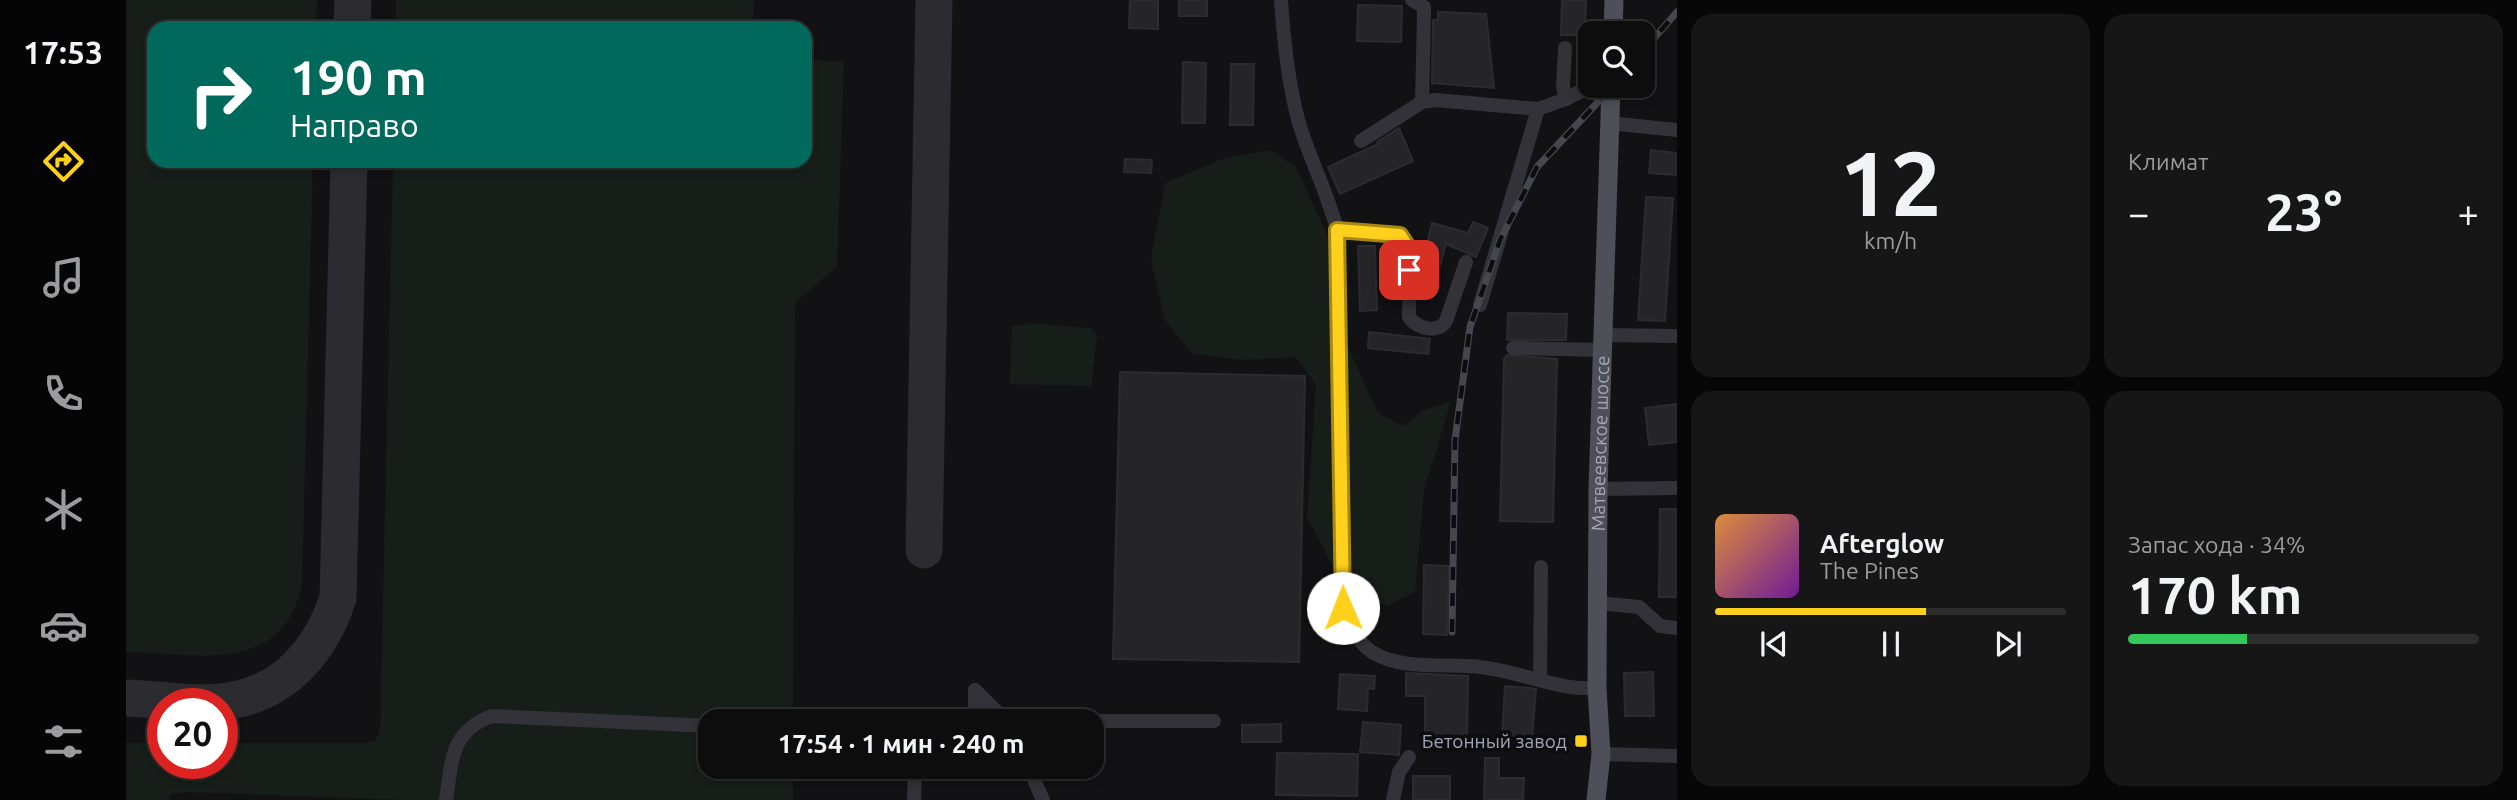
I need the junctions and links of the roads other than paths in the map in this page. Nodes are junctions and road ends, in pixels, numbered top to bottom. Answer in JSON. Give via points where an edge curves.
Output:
{"nodes":[{"id":1,"x":1281,"y":0,"type":"edge"},
{"id":2,"x":1412,"y":0,"type":"edge"},
{"id":3,"x":1614,"y":0,"type":"edge"},
{"id":4,"x":1613,"y":21,"type":"edge"},
{"id":5,"x":1565,"y":48,"type":"dead end"},
{"id":6,"x":1578,"y":93,"type":"edge"},
{"id":7,"x":1610,"y":98,"type":"edge"},
{"id":8,"x":1566,"y":99,"type":"junction"},
{"id":9,"x":1422,"y":102,"type":"junction"},
{"id":10,"x":1538,"y":109,"type":"junction"},
{"id":11,"x":1609,"y":123,"type":"junction"},
{"id":12,"x":1677,"y":130,"type":"edge"},
{"id":13,"x":1361,"y":141,"type":"dead end"},
{"id":14,"x":1337,"y":230,"type":"junction"},
{"id":15,"x":1466,"y":262,"type":"dead end"},
{"id":16,"x":1480,"y":305,"type":"dead end"},
{"id":17,"x":1677,"y":336,"type":"edge"},
{"id":18,"x":1603,"y":343,"type":"junction"},
{"id":19,"x":1513,"y":348,"type":"dead end"},
{"id":20,"x":1677,"y":488,"type":"edge"},
{"id":21,"x":1598,"y":489,"type":"junction"},
{"id":22,"x":1541,"y":566,"type":"dead end"},
{"id":23,"x":1598,"y":603,"type":"junction"},
{"id":24,"x":1677,"y":628,"type":"edge"},
{"id":25,"x":1540,"y":680,"type":"junction"},
{"id":26,"x":1597,"y":688,"type":"junction"},
{"id":27,"x":975,"y":709,"type":"edge"},
{"id":28,"x":994,"y":709,"type":"edge"},
{"id":29,"x":1214,"y":721,"type":"dead end"},
{"id":30,"x":1104,"y":722,"type":"edge"},
{"id":31,"x":698,"y":725,"type":"edge"},
{"id":32,"x":1601,"y":754,"type":"junction"},
{"id":33,"x":1677,"y":756,"type":"edge"},
{"id":34,"x":1409,"y":757,"type":"dead end"},
{"id":35,"x":915,"y":779,"type":"edge"},
{"id":36,"x":1034,"y":779,"type":"edge"},
{"id":37,"x":446,"y":800,"type":"edge"},
{"id":38,"x":914,"y":800,"type":"edge"},
{"id":39,"x":1043,"y":800,"type":"edge"},
{"id":40,"x":1393,"y":800,"type":"edge"},
{"id":41,"x":1597,"y":800,"type":"edge"}],
"edges":[{"from":1,"to":14,"type":"street","via":[[1299,122]]},
{"from":2,"to":9,"type":"street","via":[[1424,7]]},
{"from":3,"to":4,"type":"main road"},
{"from":5,"to":8,"type":"street"},
{"from":6,"to":8,"type":"street"},
{"from":7,"to":11,"type":"main road","name":"Матвеевское шоссе"},
{"from":8,"to":10,"type":"street"},
{"from":9,"to":10,"type":"street"},
{"from":9,"to":13,"type":"street"},
{"from":10,"to":16,"type":"street"},
{"from":11,"to":12,"type":"street"},
{"from":11,"to":18,"type":"main road","name":"Матвеевское шоссе"},
{"from":14,"to":15,"type":"street","via":[[1400,235],[1406,240],[1410,250],[1409,317],[1414,324],[1435,330],[1446,321]]},
{"from":14,"to":25,"type":"street","via":[[1343,608],[1353,631],[1370,651],[1392,661],[1488,668]]},
{"from":17,"to":18,"type":"street"},
{"from":18,"to":19,"type":"street"},
{"from":18,"to":21,"type":"main road","name":"Матвеевское шоссе"},
{"from":20,"to":21,"type":"street"},
{"from":21,"to":23,"type":"main road","name":"Матвеевское шоссе"},
{"from":22,"to":25,"type":"street"},
{"from":23,"to":24,"type":"street","via":[[1639,607],[1660,626]]},
{"from":23,"to":26,"type":"main road","name":"Матвеевское шоссе"},
{"from":25,"to":26,"type":"street","via":[[1580,690]]},
{"from":26,"to":32,"type":"main road","name":"Матвеевское шоссе"},
{"from":27,"to":28,"type":"street","via":[[975,690]]},
{"from":29,"to":30,"type":"street"},
{"from":31,"to":37,"type":"street","via":[[492,716],[476,721],[459,738]]},
{"from":32,"to":33,"type":"street"},
{"from":32,"to":41,"type":"main road","name":"Матвеевское шоссе"},
{"from":34,"to":40,"type":"street","via":[[1399,772]]},
{"from":35,"to":38,"type":"street"},
{"from":36,"to":39,"type":"street"}]}
